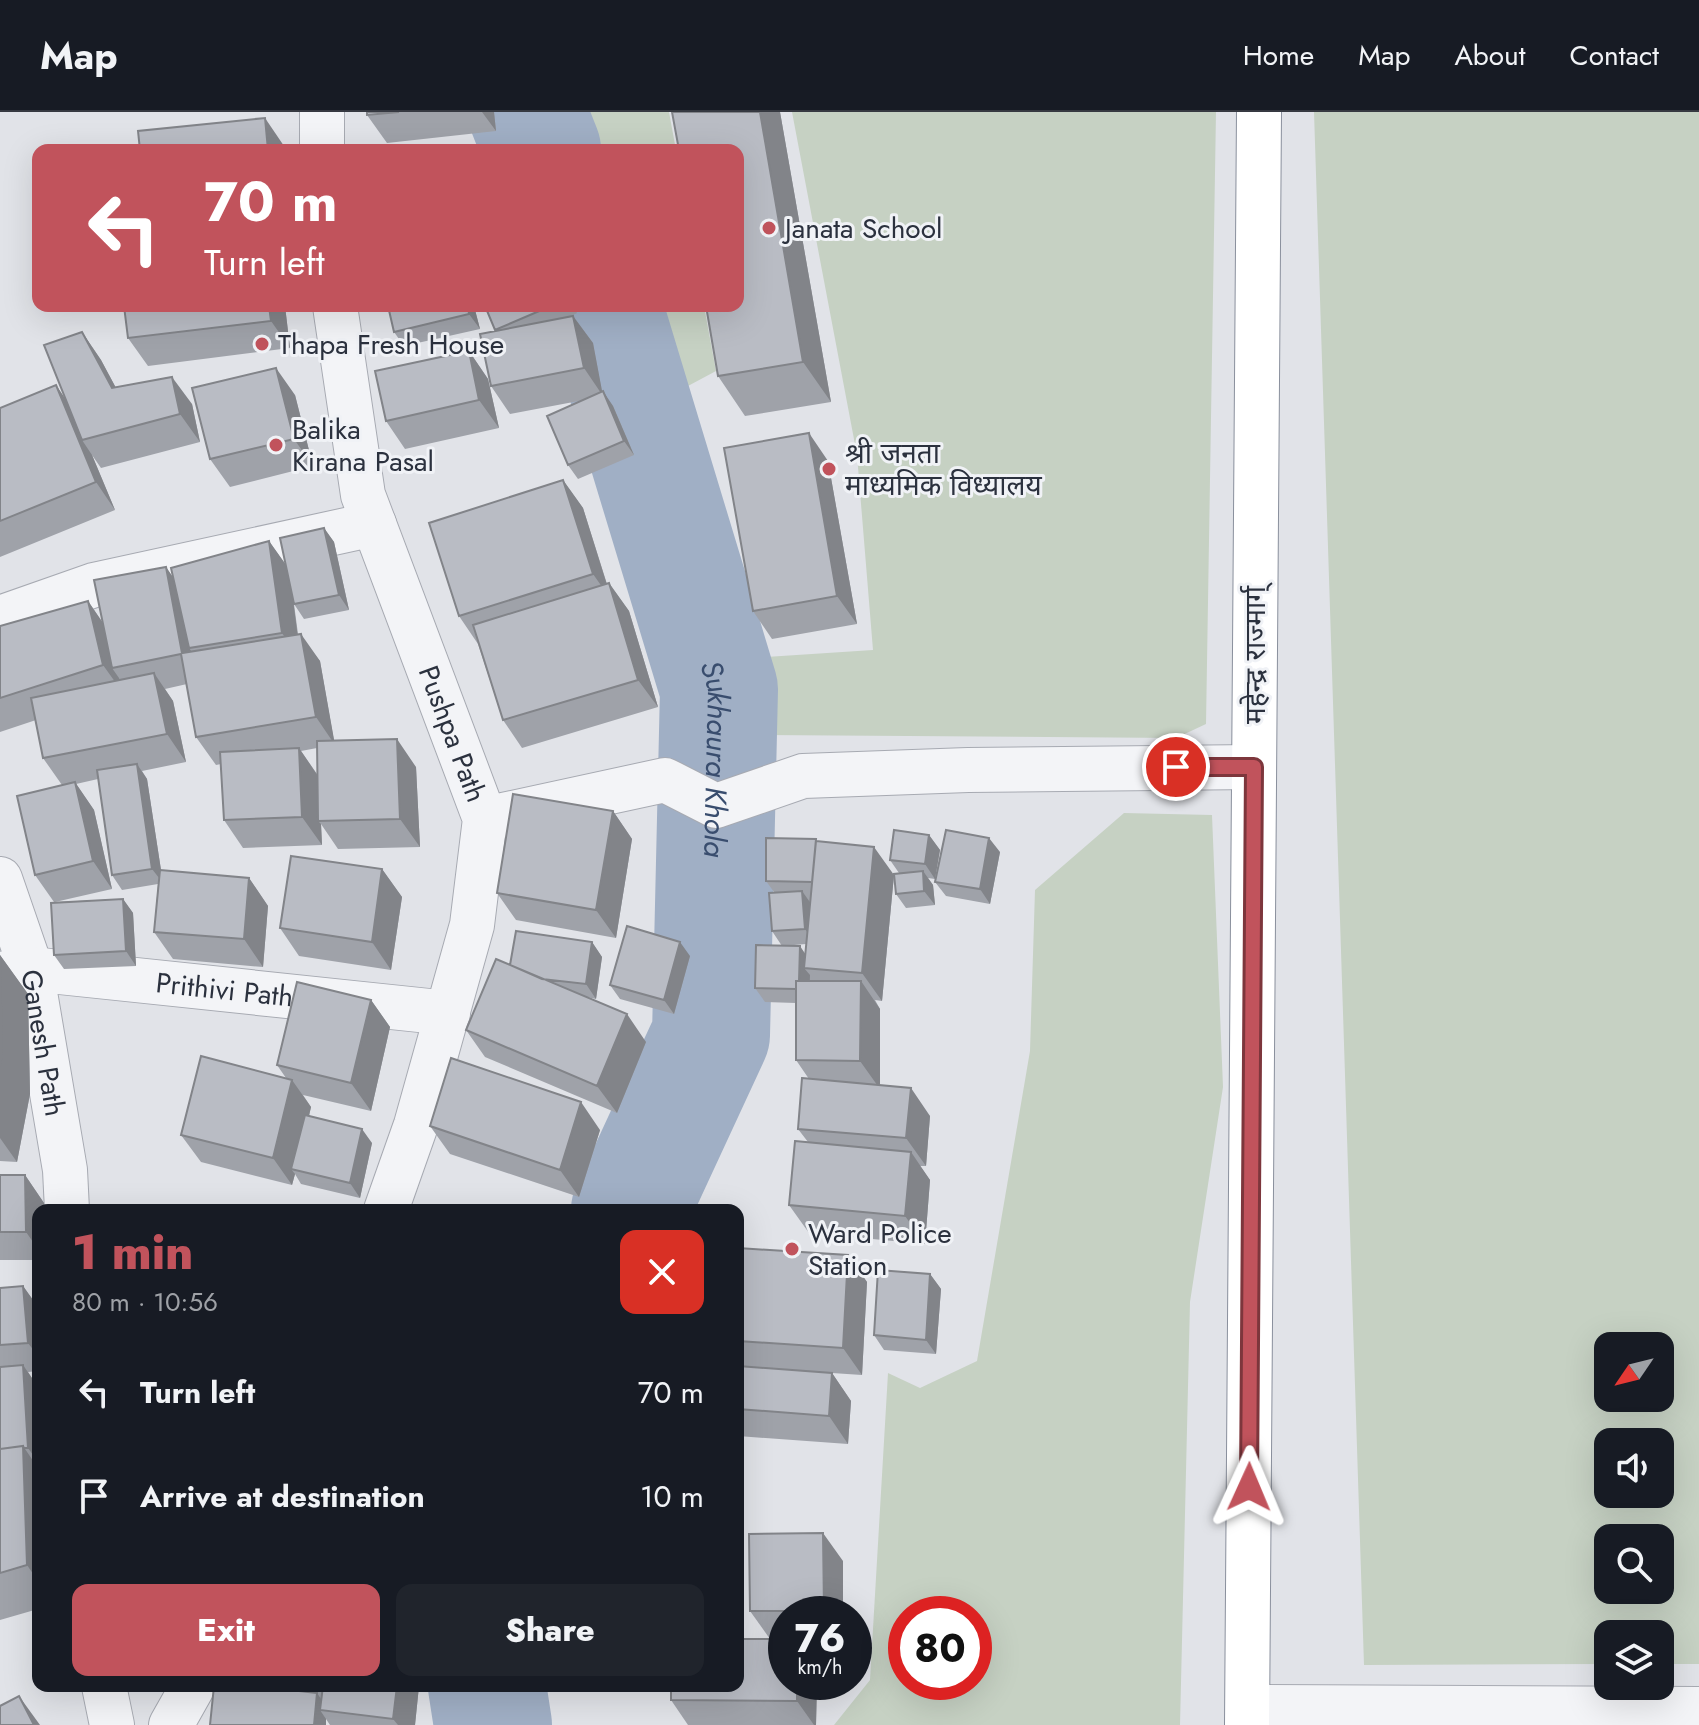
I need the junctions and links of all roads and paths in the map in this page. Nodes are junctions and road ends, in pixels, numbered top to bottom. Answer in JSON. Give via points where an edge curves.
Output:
{"nodes":[{"id":1,"x":322,"y":112,"type":"edge"},
{"id":2,"x":1259,"y":112,"type":"edge"},
{"id":3,"x":322,"y":144,"type":"edge"},
{"id":4,"x":336,"y":312,"type":"edge"},
{"id":5,"x":374,"y":524,"type":"junction"},
{"id":6,"x":0,"y":618,"type":"edge"},
{"id":7,"x":1254,"y":767,"type":"junction"},
{"id":8,"x":485,"y":819,"type":"junction"},
{"id":9,"x":0,"y":879,"type":"edge"},
{"id":10,"x":16,"y":972,"type":"edge"},
{"id":11,"x":448,"y":1013,"type":"junction"},
{"id":12,"x":67,"y":1204,"type":"edge"},
{"id":13,"x":388,"y":1204,"type":"edge"},
{"id":14,"x":105,"y":1692,"type":"edge"},
{"id":15,"x":190,"y":1692,"type":"edge"},
{"id":16,"x":1699,"y":1709,"type":"edge"},
{"id":17,"x":1248,"y":1716,"type":"edge"},
{"id":18,"x":1444,"y":1716,"type":"edge"},
{"id":19,"x":112,"y":1725,"type":"edge"},
{"id":20,"x":171,"y":1725,"type":"edge"}],
"edges":[{"from":1,"to":3,"type":"street"},
{"from":2,"to":7,"type":"highway","name":"महेन्द्र राज्मार्ग्"},
{"from":4,"to":5,"type":"street","name":"Pushpa Path","via":[[363,495]]},
{"from":5,"to":6,"type":"street","via":[[94,585]]},
{"from":5,"to":8,"type":"street","name":"Pushpa Path"},
{"from":7,"to":8,"type":"street","via":[[803,776],[716,806],[665,780]]},
{"from":7,"to":17,"type":"highway","name":"महेन्द्र राज्मार्ग्"},
{"from":8,"to":11,"type":"street","name":"Pushpa Path","via":[[472,925]]},
{"from":9,"to":10,"type":"street","name":"Ganesh Path"},
{"from":10,"to":11,"type":"street","name":"Prithivi Path"},
{"from":10,"to":12,"type":"street","name":"Ganesh Path","via":[[65,1170]]},
{"from":11,"to":13,"type":"street","name":"Pushpa Path"},
{"from":14,"to":19,"type":"street"},
{"from":15,"to":20,"type":"street"},
{"from":16,"to":18,"type":"street"},
{"from":17,"to":18,"type":"street"}]}
